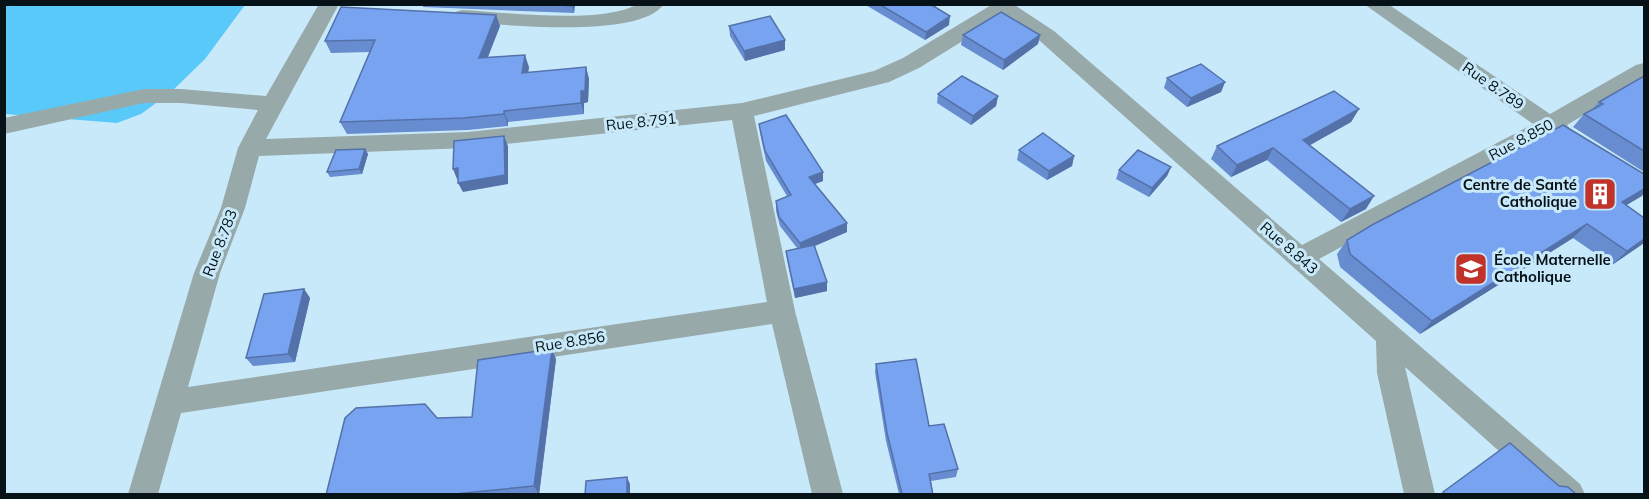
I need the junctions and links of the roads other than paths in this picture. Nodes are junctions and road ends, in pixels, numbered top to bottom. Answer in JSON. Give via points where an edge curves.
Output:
{"nodes":[{"id":1,"x":654,"y":4,"type":"edge"},
{"id":2,"x":1374,"y":4,"type":"edge"},
{"id":3,"x":1006,"y":6,"type":"edge"},
{"id":4,"x":336,"y":8,"type":"edge"},
{"id":5,"x":442,"y":15,"type":"edge"},
{"id":6,"x":1644,"y":70,"type":"edge"},
{"id":7,"x":272,"y":104,"type":"junction"},
{"id":8,"x":742,"y":111,"type":"junction"},
{"id":9,"x":1549,"y":125,"type":"junction"},
{"id":10,"x":4,"y":126,"type":"edge"},
{"id":11,"x":1578,"y":143,"type":"edge"},
{"id":12,"x":250,"y":148,"type":"junction"},
{"id":13,"x":1300,"y":258,"type":"junction"},
{"id":14,"x":782,"y":311,"type":"junction"},
{"id":15,"x":1389,"y":335,"type":"junction"},
{"id":16,"x":171,"y":402,"type":"junction"},
{"id":17,"x":144,"y":495,"type":"edge"},
{"id":18,"x":828,"y":495,"type":"edge"},
{"id":19,"x":1419,"y":495,"type":"edge"},
{"id":20,"x":1569,"y":495,"type":"edge"}],
"edges":[{"from":1,"to":5,"type":"street","via":[[633,16],[580,22]]},
{"from":2,"to":9,"type":"street","name":"Rue 8.789"},
{"from":3,"to":8,"type":"street","name":"Rue 8.791","via":[[881,77]]},
{"from":3,"to":13,"type":"street","name":"Rue 8.843","via":[[1047,36]]},
{"from":4,"to":7,"type":"street","name":"Rue 8.783"},
{"from":6,"to":9,"type":"street","name":"Rue 8.850"},
{"from":7,"to":10,"type":"street","via":[[144,96]]},
{"from":7,"to":12,"type":"street","name":"Rue 8.783"},
{"from":8,"to":12,"type":"street","name":"Rue 8.791","via":[[468,140]]},
{"from":8,"to":14,"type":"street"},
{"from":9,"to":11,"type":"street","name":"Rue 8.789"},
{"from":9,"to":13,"type":"street","name":"Rue 8.850"},
{"from":12,"to":16,"type":"street","name":"Rue 8.783","via":[[233,208],[207,273]]},
{"from":13,"to":15,"type":"street","name":"Rue 8.843"},
{"from":14,"to":16,"type":"street","name":"Rue 8.856"},
{"from":14,"to":18,"type":"street"},
{"from":15,"to":19,"type":"street","via":[[1390,373]]},
{"from":15,"to":20,"type":"street","name":"Rue 8.843"},
{"from":16,"to":17,"type":"street","name":"Rue 8.783"}]}
